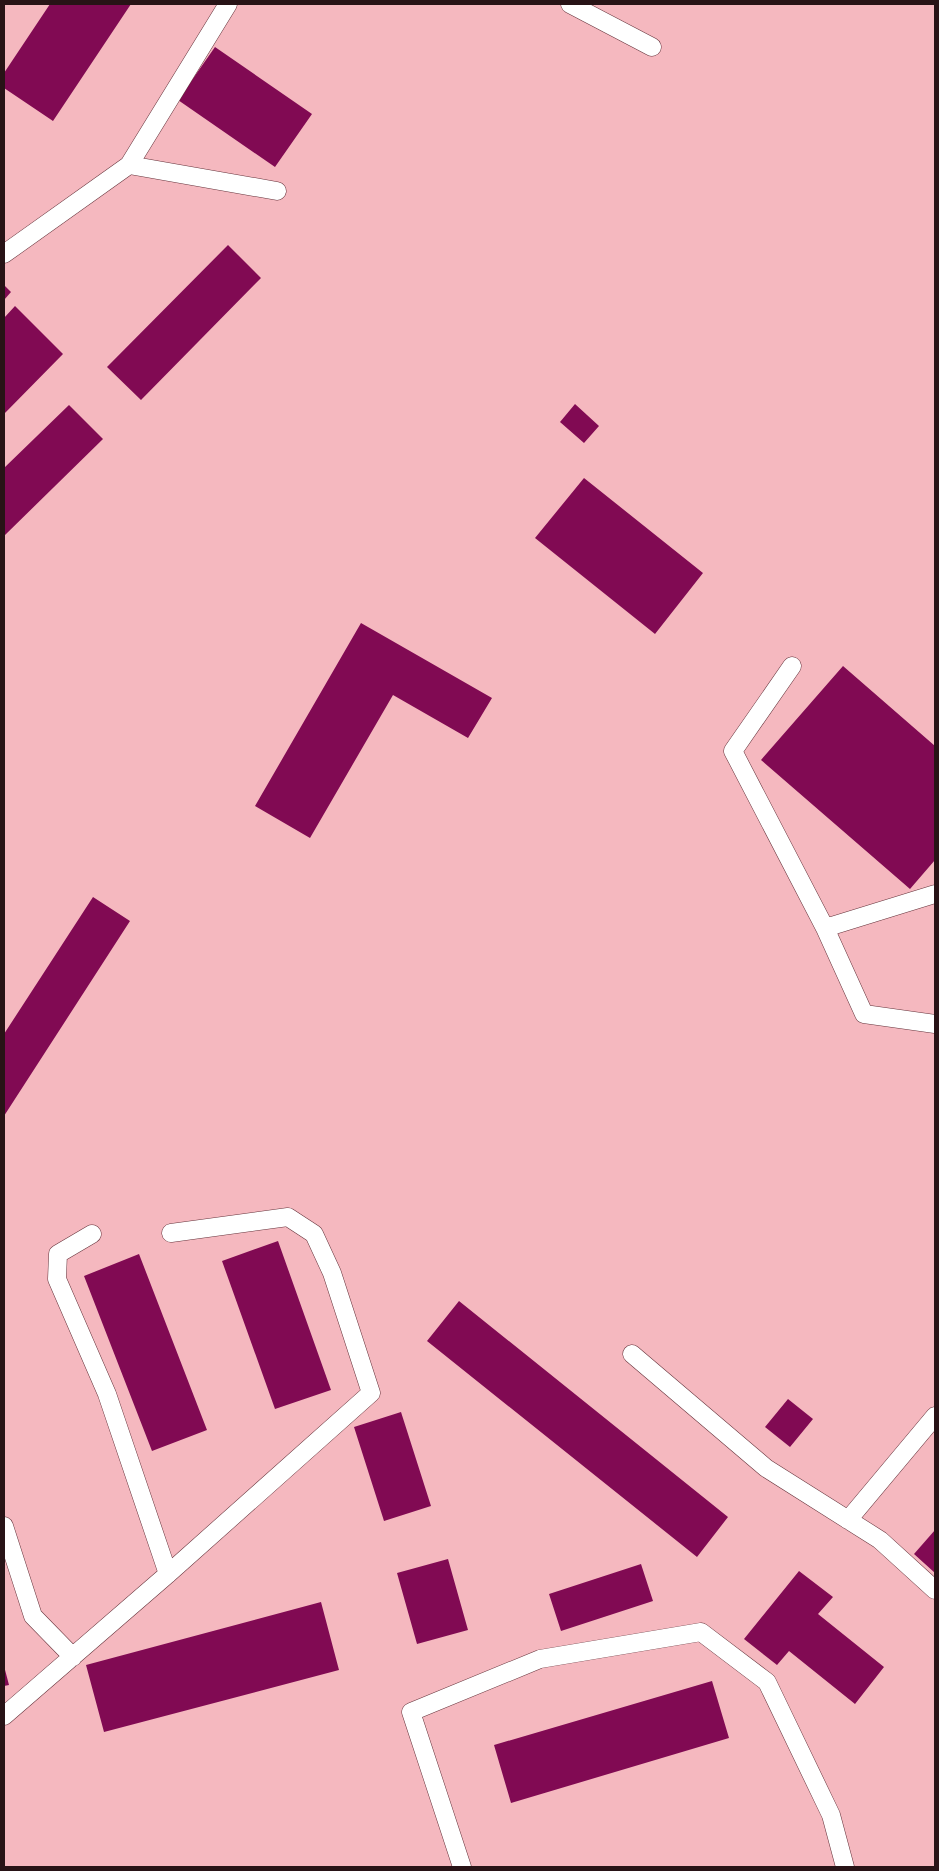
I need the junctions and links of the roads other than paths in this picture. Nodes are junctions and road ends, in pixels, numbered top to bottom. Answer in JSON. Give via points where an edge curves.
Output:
{"nodes":[{"id":1,"x":228,"y":4,"type":"edge"},
{"id":2,"x":570,"y":4,"type":"edge"},
{"id":3,"x":652,"y":47,"type":"dead end"},
{"id":4,"x":129,"y":165,"type":"junction"},
{"id":5,"x":277,"y":191,"type":"dead end"},
{"id":6,"x":4,"y":254,"type":"edge"},
{"id":7,"x":792,"y":666,"type":"dead end"},
{"id":8,"x":935,"y":894,"type":"edge"},
{"id":9,"x":825,"y":928,"type":"junction"},
{"id":10,"x":935,"y":1024,"type":"edge"},
{"id":11,"x":170,"y":1233,"type":"dead end"},
{"id":12,"x":92,"y":1234,"type":"dead end"},
{"id":13,"x":632,"y":1354,"type":"dead end"},
{"id":14,"x":935,"y":1416,"type":"edge"},
{"id":15,"x":848,"y":1520,"type":"junction"},
{"id":16,"x":4,"y":1526,"type":"edge"},
{"id":17,"x":168,"y":1574,"type":"junction"},
{"id":18,"x":935,"y":1590,"type":"edge"},
{"id":19,"x":72,"y":1657,"type":"junction"},
{"id":20,"x":4,"y":1716,"type":"edge"},
{"id":21,"x":462,"y":1867,"type":"edge"},
{"id":22,"x":845,"y":1867,"type":"edge"}],
"edges":[{"from":1,"to":4,"type":"lane"},
{"from":2,"to":3,"type":"lane"},
{"from":4,"to":5,"type":"lane"},
{"from":4,"to":6,"type":"lane"},
{"from":7,"to":9,"type":"lane","via":[[733,751]]},
{"from":8,"to":9,"type":"lane"},
{"from":9,"to":10,"type":"lane","via":[[864,1014]]},
{"from":11,"to":17,"type":"lane","via":[[288,1216],[314,1234],[332,1273],[370,1393]]},
{"from":12,"to":17,"type":"lane","via":[[58,1254],[57,1279],[107,1394]]},
{"from":13,"to":15,"type":"lane","via":[[766,1468]]},
{"from":14,"to":15,"type":"lane"},
{"from":15,"to":18,"type":"lane","via":[[880,1540]]},
{"from":16,"to":19,"type":"lane","via":[[33,1616]]},
{"from":17,"to":19,"type":"lane"},
{"from":19,"to":20,"type":"lane"},
{"from":21,"to":22,"type":"lane","via":[[411,1712],[540,1659],[701,1632],[767,1682],[831,1815]]}]}
